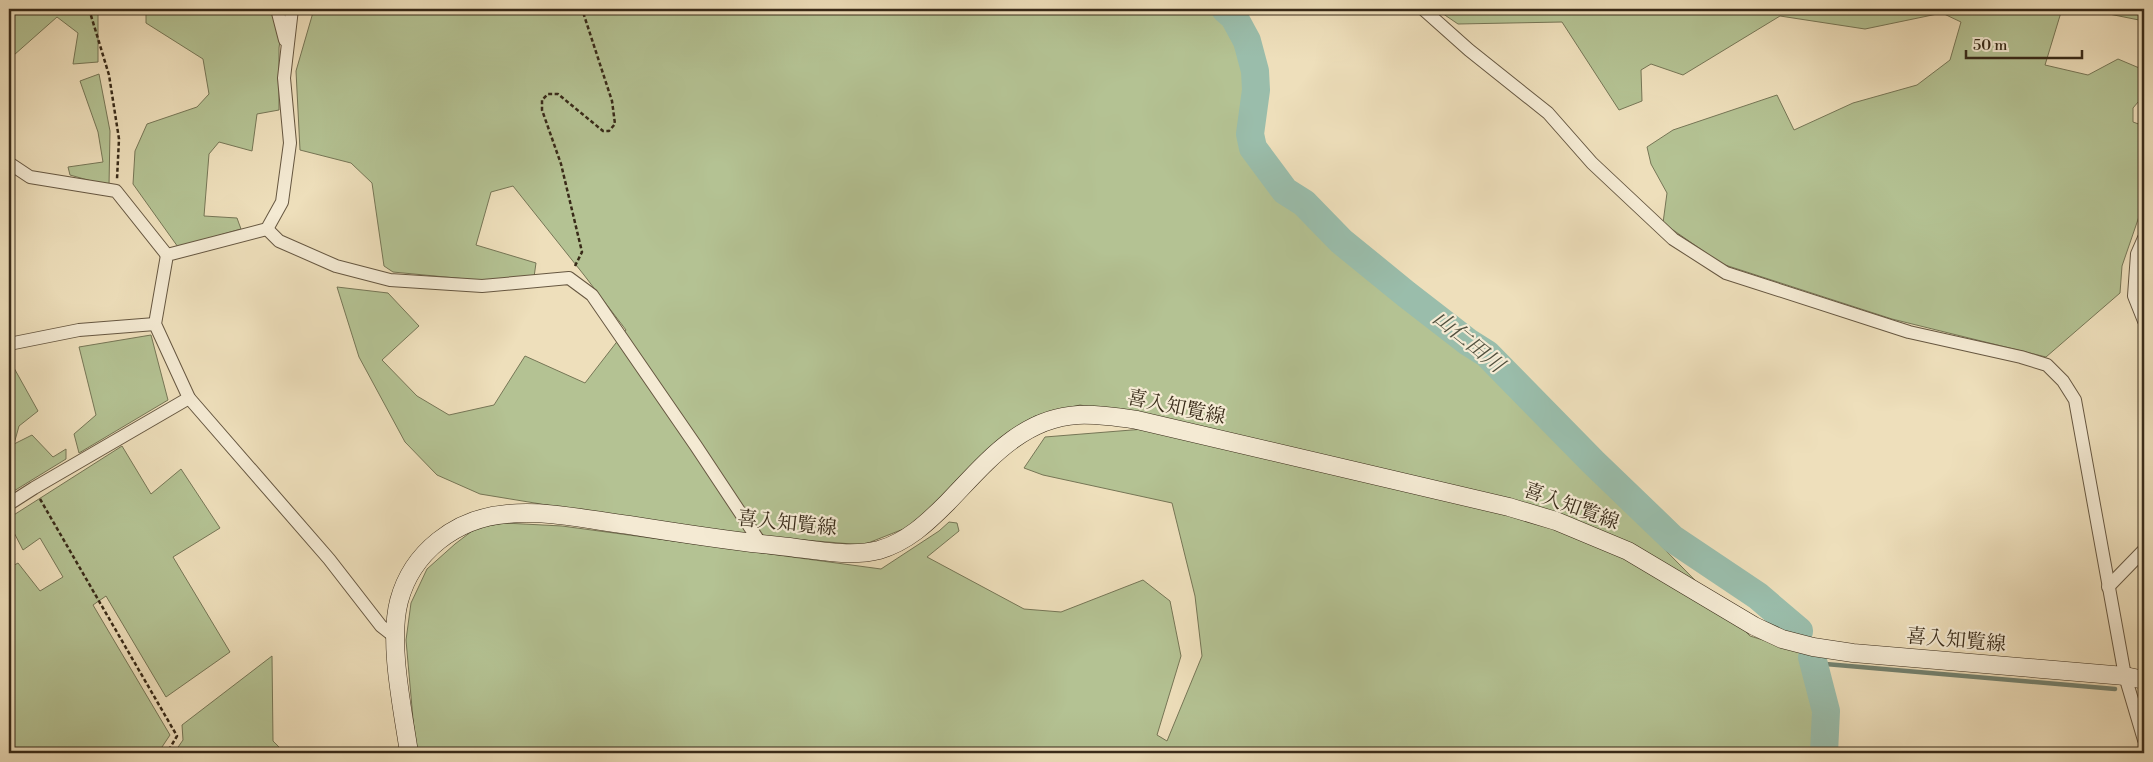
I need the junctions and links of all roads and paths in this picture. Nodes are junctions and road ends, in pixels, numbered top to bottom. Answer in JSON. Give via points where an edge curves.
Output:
{"nodes":[{"id":1,"x":89,"y":9,"type":"edge"},
{"id":2,"x":277,"y":9,"type":"edge"},
{"id":3,"x":292,"y":9,"type":"edge"},
{"id":4,"x":582,"y":9,"type":"edge"},
{"id":5,"x":1423,"y":9,"type":"edge"},
{"id":6,"x":287,"y":47,"type":"junction"},
{"id":7,"x":9,"y":163,"type":"edge"},
{"id":8,"x":116,"y":191,"type":"junction"},
{"id":9,"x":266,"y":229,"type":"junction"},
{"id":10,"x":2144,"y":238,"type":"edge"},
{"id":11,"x":167,"y":254,"type":"junction"},
{"id":12,"x":569,"y":278,"type":"junction"},
{"id":13,"x":2144,"y":321,"type":"edge"},
{"id":14,"x":155,"y":324,"type":"junction"},
{"id":15,"x":9,"y":344,"type":"edge"},
{"id":16,"x":189,"y":398,"type":"junction"},
{"id":17,"x":34,"y":488,"type":"junction"},
{"id":18,"x":9,"y":504,"type":"edge"},
{"id":19,"x":760,"y":544,"type":"junction"},
{"id":20,"x":2144,"y":550,"type":"edge"},
{"id":21,"x":2108,"y":586,"type":"junction"},
{"id":22,"x":395,"y":637,"type":"junction"},
{"id":23,"x":2124,"y":676,"type":"junction"},
{"id":24,"x":2144,"y":680,"type":"edge"},
{"id":25,"x":2144,"y":740,"type":"edge"},
{"id":26,"x":166,"y":753,"type":"edge"},
{"id":27,"x":409,"y":753,"type":"edge"}],
"edges":[{"from":1,"to":8,"type":"path","via":[[109,75],[119,138]]},
{"from":2,"to":6,"type":"street"},
{"from":3,"to":6,"type":"street"},
{"from":4,"to":12,"type":"path","via":[[612,101],[615,124],[609,131],[603,130],[558,94],[548,94],[542,100],[542,110],[561,164],[582,252]]},
{"from":5,"to":21,"type":"street","via":[[1548,113],[1592,163],[1673,239],[1726,273],[1909,332],[2047,365],[2063,381],[2074,400]]},
{"from":6,"to":9,"type":"street","via":[[284,78],[290,142],[282,202]]},
{"from":7,"to":8,"type":"street","via":[[30,176]]},
{"from":8,"to":11,"type":"street"},
{"from":9,"to":11,"type":"street"},
{"from":9,"to":12,"type":"street","via":[[279,241],[336,266],[390,280],[482,286]]},
{"from":10,"to":13,"type":"street","via":[[2137,254],[2134,296]]},
{"from":11,"to":14,"type":"street"},
{"from":12,"to":19,"type":"street","via":[[592,295]]},
{"from":14,"to":15,"type":"street","via":[[79,330]]},
{"from":14,"to":16,"type":"street"},
{"from":16,"to":17,"type":"street"},
{"from":16,"to":22,"type":"street","via":[[334,565],[381,626]]},
{"from":17,"to":18,"type":"street"},
{"from":17,"to":26,"type":"path","via":[[177,736]]},
{"from":19,"to":22,"type":"main road","name":"喜入知覧線","via":[[557,515],[508,513],[490,517],[455,529],[425,553],[413,570],[399,602]]},
{"from":19,"to":23,"type":"main road","name":"喜入知覧線","via":[[852,553],[878,550],[918,531],[997,452],[1023,432],[1049,420],[1100,415],[1137,420],[1509,507],[1556,521],[1628,551],[1754,626],[1790,641],[1853,653]]},
{"from":20,"to":21,"type":"street"},
{"from":21,"to":23,"type":"street"},
{"from":22,"to":27,"type":"main road","name":"喜入知覧線"},
{"from":23,"to":24,"type":"main road","name":"喜入知覧線"},
{"from":23,"to":25,"type":"street"}]}
